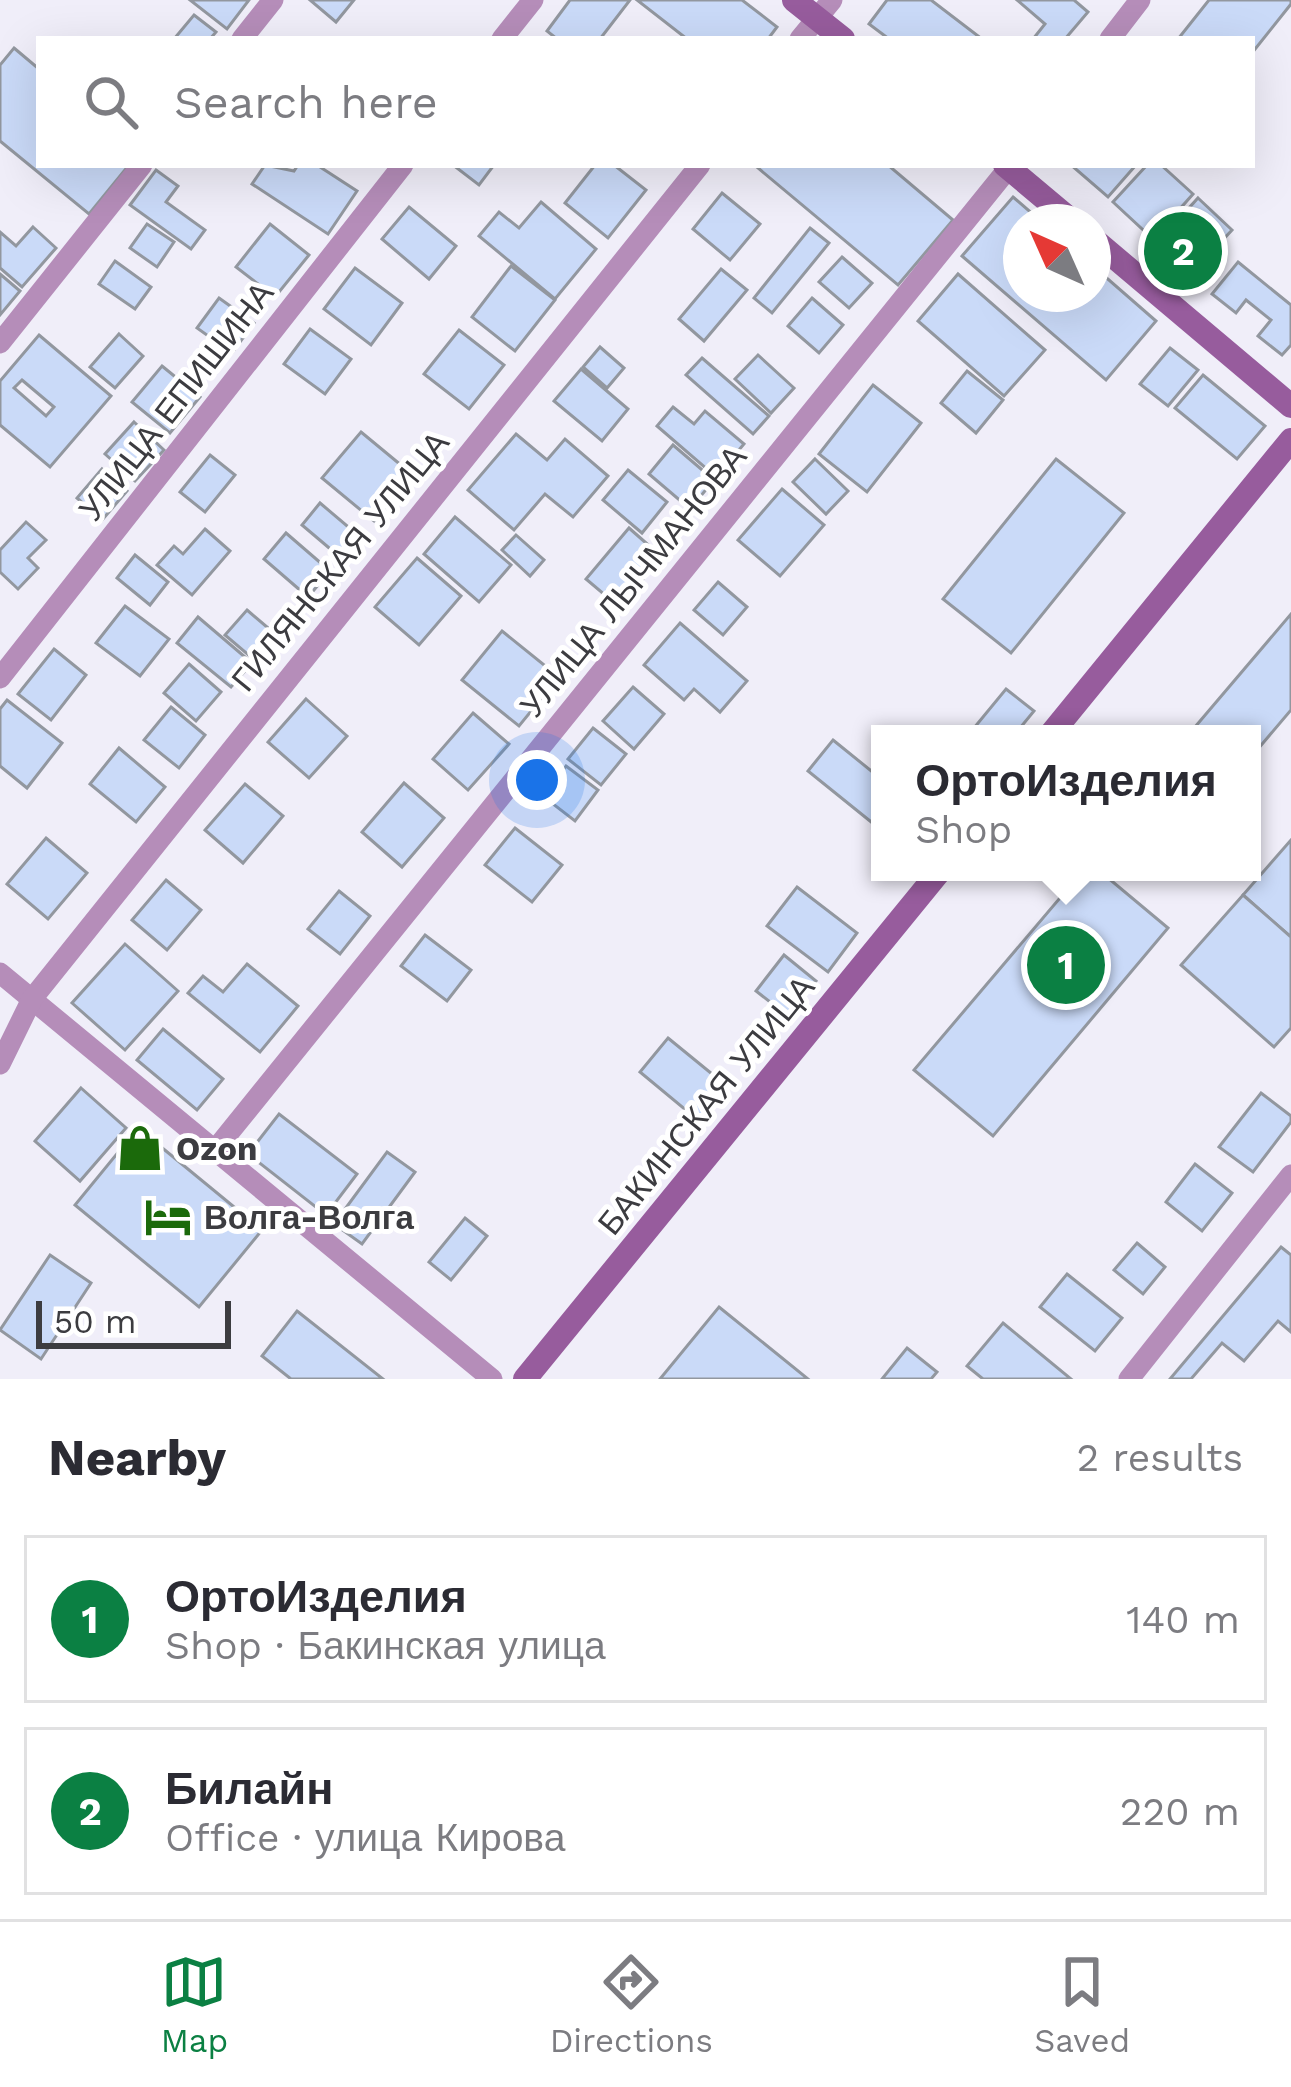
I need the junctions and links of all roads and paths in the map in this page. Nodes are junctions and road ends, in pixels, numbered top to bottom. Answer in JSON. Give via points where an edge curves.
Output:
{"nodes":[{"id":1,"x":273,"y":0,"type":"edge"},
{"id":2,"x":533,"y":0,"type":"edge"},
{"id":3,"x":794,"y":0,"type":"edge"},
{"id":4,"x":1140,"y":0,"type":"edge"},
{"id":5,"x":824,"y":9,"type":"edge"},
{"id":6,"x":244,"y":36,"type":"edge"},
{"id":7,"x":504,"y":36,"type":"edge"},
{"id":8,"x":802,"y":36,"type":"edge"},
{"id":9,"x":841,"y":36,"type":"edge"},
{"id":10,"x":1112,"y":36,"type":"edge"},
{"id":11,"x":140,"y":168,"type":"edge"},
{"id":12,"x":402,"y":168,"type":"edge"},
{"id":13,"x":698,"y":168,"type":"edge"},
{"id":14,"x":1006,"y":168,"type":"edge"},
{"id":15,"x":1010,"y":168,"type":"edge"},
{"id":16,"x":1051,"y":204,"type":"edge"},
{"id":17,"x":1111,"y":254,"type":"edge"},
{"id":18,"x":0,"y":343,"type":"edge"},
{"id":19,"x":1291,"y":406,"type":"edge"},
{"id":20,"x":1291,"y":440,"type":"edge"},
{"id":21,"x":0,"y":678,"type":"edge"},
{"id":22,"x":1058,"y":725,"type":"edge"},
{"id":23,"x":932,"y":881,"type":"edge"},
{"id":24,"x":0,"y":973,"type":"edge"},
{"id":25,"x":32,"y":999,"type":"junction"},
{"id":26,"x":0,"y":1064,"type":"edge"},
{"id":27,"x":215,"y":1150,"type":"junction"},
{"id":28,"x":1291,"y":1175,"type":"edge"},
{"id":29,"x":493,"y":1379,"type":"edge"},
{"id":30,"x":525,"y":1379,"type":"edge"},
{"id":31,"x":1129,"y":1379,"type":"edge"}],
"edges":[{"from":1,"to":6,"type":"street"},
{"from":2,"to":7,"type":"street"},
{"from":3,"to":5,"type":"main road"},
{"from":4,"to":10,"type":"street"},
{"from":5,"to":8,"type":"street"},
{"from":5,"to":9,"type":"main road"},
{"from":11,"to":18,"type":"street"},
{"from":12,"to":21,"type":"street","name":"УЛИЦА ЕПИШИНА"},
{"from":13,"to":25,"type":"street","name":"ГИЛЯНСКАЯ УЛИЦА"},
{"from":14,"to":27,"type":"street","name":"УЛИЦА ЛЫЧМАНОВА"},
{"from":15,"to":16,"type":"main road"},
{"from":17,"to":19,"type":"main road"},
{"from":20,"to":22,"type":"main road"},
{"from":23,"to":30,"type":"main road","name":"БАКИНСКАЯ УЛИЦА"},
{"from":24,"to":25,"type":"street"},
{"from":25,"to":26,"type":"street","name":"ГИЛЯНСКАЯ УЛИЦА"},
{"from":25,"to":27,"type":"street"},
{"from":27,"to":29,"type":"street"},
{"from":28,"to":31,"type":"street"}]}
